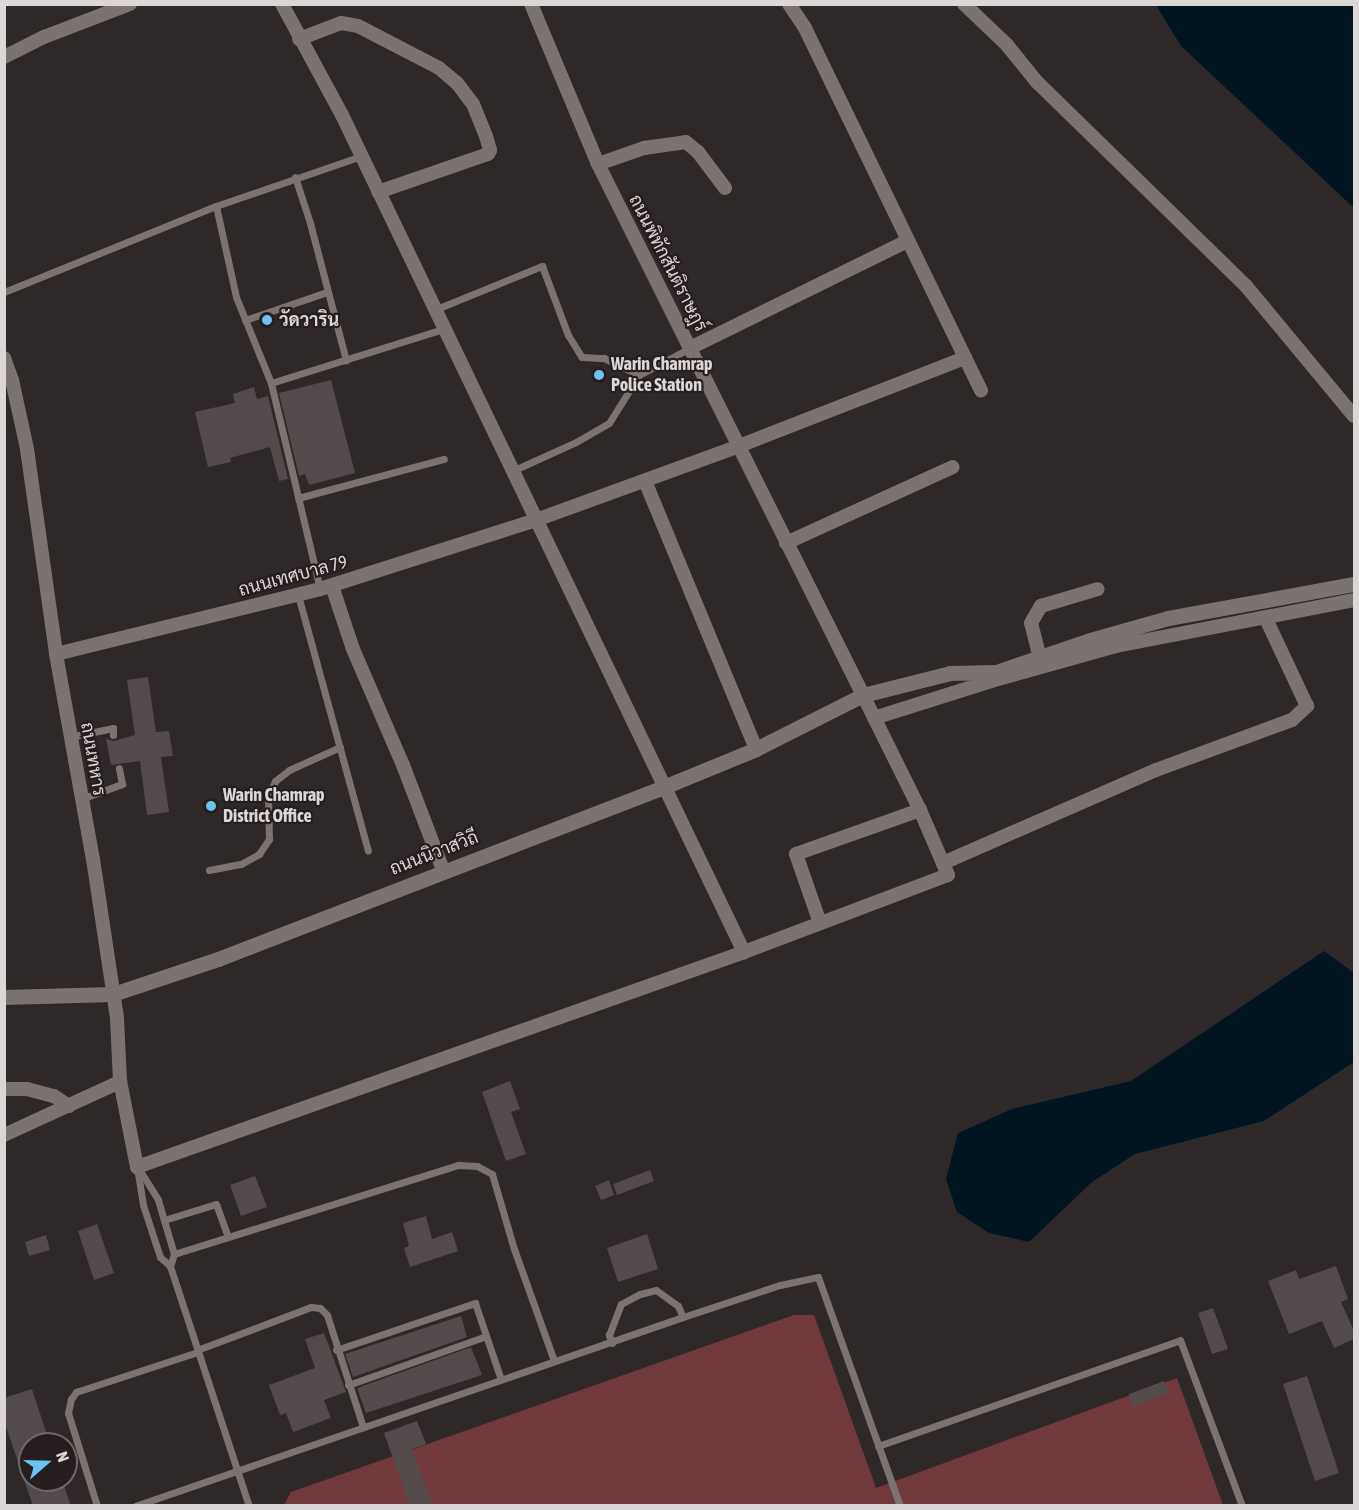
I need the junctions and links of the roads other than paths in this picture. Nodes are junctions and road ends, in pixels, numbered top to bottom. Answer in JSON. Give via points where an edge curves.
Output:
{"nodes":[{"id":1,"x":130,"y":4,"type":"edge"},
{"id":2,"x":282,"y":4,"type":"edge"},
{"id":3,"x":531,"y":4,"type":"edge"},
{"id":4,"x":789,"y":4,"type":"edge"},
{"id":5,"x":964,"y":4,"type":"edge"},
{"id":6,"x":299,"y":39,"type":"junction"},
{"id":7,"x":4,"y":57,"type":"edge"},
{"id":8,"x":361,"y":156,"type":"junction"},
{"id":9,"x":598,"y":164,"type":"junction"},
{"id":10,"x":295,"y":177,"type":"junction"},
{"id":11,"x":724,"y":188,"type":"dead end"},
{"id":12,"x":378,"y":192,"type":"junction"},
{"id":13,"x":216,"y":206,"type":"junction"},
{"id":14,"x":907,"y":241,"type":"junction"},
{"id":15,"x":4,"y":292,"type":"edge"},
{"id":16,"x":327,"y":292,"type":"junction"},
{"id":17,"x":434,"y":310,"type":"junction"},
{"id":18,"x":245,"y":320,"type":"junction"},
{"id":19,"x":443,"y":329,"type":"junction"},
{"id":20,"x":690,"y":348,"type":"junction"},
{"id":21,"x":4,"y":358,"type":"edge"},
{"id":22,"x":965,"y":358,"type":"junction"},
{"id":23,"x":346,"y":360,"type":"junction"},
{"id":24,"x":639,"y":375,"type":"junction"},
{"id":25,"x":271,"y":383,"type":"junction"},
{"id":26,"x":981,"y":391,"type":"dead end"},
{"id":27,"x":1354,"y":416,"type":"edge"},
{"id":28,"x":739,"y":446,"type":"junction"},
{"id":29,"x":444,"y":459,"type":"dead end"},
{"id":30,"x":953,"y":467,"type":"dead end"},
{"id":31,"x":512,"y":471,"type":"junction"},
{"id":32,"x":645,"y":481,"type":"junction"},
{"id":33,"x":298,"y":498,"type":"junction"},
{"id":34,"x":536,"y":520,"type":"junction"},
{"id":35,"x":786,"y":543,"type":"junction"},
{"id":36,"x":1354,"y":584,"type":"edge"},
{"id":37,"x":326,"y":588,"type":"junction"},
{"id":38,"x":1098,"y":590,"type":"dead end"},
{"id":39,"x":298,"y":595,"type":"junction"},
{"id":40,"x":1354,"y":600,"type":"edge"},
{"id":41,"x":1266,"y":619,"type":"junction"},
{"id":42,"x":56,"y":654,"type":"junction"},
{"id":43,"x":1042,"y":666,"type":"junction"},
{"id":44,"x":864,"y":695,"type":"junction"},
{"id":45,"x":874,"y":718,"type":"junction"},
{"id":46,"x":113,"y":735,"type":"dead end"},
{"id":47,"x":70,"y":737,"type":"junction"},
{"id":48,"x":340,"y":747,"type":"junction"},
{"id":49,"x":756,"y":748,"type":"junction"},
{"id":50,"x":119,"y":768,"type":"dead end"},
{"id":51,"x":666,"y":786,"type":"junction"},
{"id":52,"x":81,"y":799,"type":"junction"},
{"id":53,"x":920,"y":810,"type":"junction"},
{"id":54,"x":368,"y":851,"type":"dead end"},
{"id":55,"x":943,"y":863,"type":"junction"},
{"id":56,"x":209,"y":870,"type":"dead end"},
{"id":57,"x":443,"y":870,"type":"junction"},
{"id":58,"x":820,"y":923,"type":"junction"},
{"id":59,"x":744,"y":952,"type":"junction"},
{"id":60,"x":113,"y":994,"type":"junction"},
{"id":61,"x":4,"y":997,"type":"edge"},
{"id":62,"x":120,"y":1082,"type":"junction"},
{"id":63,"x":4,"y":1089,"type":"edge"},
{"id":64,"x":69,"y":1106,"type":"junction"},
{"id":65,"x":4,"y":1135,"type":"edge"},
{"id":66,"x":137,"y":1167,"type":"junction"},
{"id":67,"x":164,"y":1220,"type":"junction"},
{"id":68,"x":228,"y":1237,"type":"junction"},
{"id":69,"x":174,"y":1254,"type":"junction"},
{"id":70,"x":170,"y":1266,"type":"junction"},
{"id":71,"x":683,"y":1317,"type":"junction"},
{"id":72,"x":486,"y":1336,"type":"junction"},
{"id":73,"x":612,"y":1343,"type":"junction"},
{"id":74,"x":336,"y":1350,"type":"junction"},
{"id":75,"x":197,"y":1351,"type":"junction"},
{"id":76,"x":554,"y":1361,"type":"junction"},
{"id":77,"x":501,"y":1380,"type":"junction"},
{"id":78,"x":348,"y":1385,"type":"junction"},
{"id":79,"x":363,"y":1427,"type":"junction"},
{"id":80,"x":878,"y":1446,"type":"junction"},
{"id":81,"x":237,"y":1470,"type":"junction"},
{"id":82,"x":97,"y":1506,"type":"edge"},
{"id":83,"x":135,"y":1506,"type":"edge"},
{"id":84,"x":249,"y":1506,"type":"edge"},
{"id":85,"x":900,"y":1506,"type":"edge"},
{"id":86,"x":1242,"y":1506,"type":"edge"}],
"edges":[{"from":1,"to":7,"type":"street"},
{"from":2,"to":6,"type":"street"},
{"from":3,"to":9,"type":"street","name":"ถนนพิทักสันติราษฎร์"},
{"from":4,"to":14,"type":"street","via":[[805,28]]},
{"from":5,"to":27,"type":"street","via":[[1007,45],[1037,82],[1246,286]]},
{"from":6,"to":8,"type":"street"},
{"from":6,"to":12,"type":"street","via":[[341,23],[358,26],[439,68],[458,83],[473,104],[486,136],[488,154]]},
{"from":8,"to":10,"type":"lane"},
{"from":8,"to":12,"type":"street"},
{"from":9,"to":11,"type":"street","via":[[644,148],[686,142]]},
{"from":9,"to":20,"type":"street","name":"ถนนพิทักสันติราษฎร์"},
{"from":10,"to":13,"type":"lane"},
{"from":10,"to":16,"type":"lane"},
{"from":12,"to":17,"type":"street"},
{"from":13,"to":15,"type":"lane"},
{"from":13,"to":18,"type":"lane","via":[[236,297]]},
{"from":14,"to":20,"type":"street"},
{"from":14,"to":22,"type":"street"},
{"from":16,"to":18,"type":"lane"},
{"from":16,"to":23,"type":"lane"},
{"from":17,"to":19,"type":"street"},
{"from":17,"to":24,"type":"lane","via":[[542,266],[568,335],[582,357],[604,358]]},
{"from":18,"to":25,"type":"lane"},
{"from":19,"to":23,"type":"lane"},
{"from":19,"to":31,"type":"street"},
{"from":20,"to":24,"type":"lane"},
{"from":20,"to":28,"type":"street","name":"ถนนพิทักสันติราษฎร์"},
{"from":21,"to":42,"type":"street","name":"ถนนทหาร","via":[[27,449]]},
{"from":22,"to":26,"type":"street"},
{"from":22,"to":28,"type":"street","name":"ถนนเทศบาล 79"},
{"from":23,"to":25,"type":"lane"},
{"from":24,"to":31,"type":"lane","via":[[609,423]]},
{"from":25,"to":33,"type":"lane"},
{"from":28,"to":32,"type":"street","name":"ถนนเทศบาล 79"},
{"from":28,"to":35,"type":"street","name":"ถนนพิทักสันติราษฎร์"},
{"from":29,"to":33,"type":"lane"},
{"from":30,"to":35,"type":"street"},
{"from":31,"to":34,"type":"street"},
{"from":32,"to":34,"type":"street","name":"ถนนเทศบาล 79"},
{"from":32,"to":49,"type":"street"},
{"from":33,"to":37,"type":"lane"},
{"from":34,"to":37,"type":"street","name":"ถนนเทศบาล 79"},
{"from":34,"to":51,"type":"street"},
{"from":35,"to":44,"type":"street","name":"ถนนพิทักสันติราษฎร์"},
{"from":36,"to":44,"type":"main road","name":"ถนนนิวาสวิถี","via":[[1168,618],[996,672],[950,673]]},
{"from":37,"to":39,"type":"street","name":"ถนนเทศบาล 79"},
{"from":37,"to":57,"type":"street","via":[[403,765]]},
{"from":38,"to":43,"type":"street","via":[[1041,606],[1030,623]]},
{"from":39,"to":42,"type":"street","name":"ถนนเทศบาล 79"},
{"from":39,"to":48,"type":"lane"},
{"from":40,"to":41,"type":"street"},
{"from":41,"to":43,"type":"street","via":[[1128,643]]},
{"from":41,"to":55,"type":"street","via":[[1307,706],[1292,720],[1156,770]]},
{"from":42,"to":47,"type":"street","name":"ถนนทหาร"},
{"from":43,"to":45,"type":"street"},
{"from":44,"to":45,"type":"street","name":"ถนนพิทักสันติราษฎร์"},
{"from":44,"to":49,"type":"main road","name":"ถนนนิวาสวิถี"},
{"from":45,"to":53,"type":"street","name":"ถนนพิทักสันติราษฎร์"},
{"from":46,"to":47,"type":"lane","via":[[113,728]]},
{"from":47,"to":52,"type":"street","name":"ถนนทหาร"},
{"from":48,"to":54,"type":"lane"},
{"from":48,"to":56,"type":"lane","via":[[289,770],[275,781],[268,797],[269,839],[260,854],[241,864]]},
{"from":49,"to":51,"type":"main road","name":"ถนนนิวาสวิถี"},
{"from":50,"to":52,"type":"lane","via":[[122,784]]},
{"from":51,"to":57,"type":"main road","name":"ถนนนิวาสวิถี"},
{"from":51,"to":59,"type":"street"},
{"from":52,"to":60,"type":"street","name":"ถนนทหาร"},
{"from":53,"to":55,"type":"street","name":"ถนนพิทักสันติราษฎร์"},
{"from":53,"to":58,"type":"street","via":[[796,854]]},
{"from":55,"to":58,"type":"street","via":[[948,874]]},
{"from":57,"to":60,"type":"main road","name":"ถนนนิวาสวิถี","via":[[218,959]]},
{"from":58,"to":59,"type":"street"},
{"from":59,"to":66,"type":"street"},
{"from":60,"to":61,"type":"main road","name":"ถนนนิวาสวิถี"},
{"from":60,"to":62,"type":"street","name":"ถนนทหาร"},
{"from":62,"to":64,"type":"street"},
{"from":62,"to":66,"type":"street","name":"ถนนทหาร"},
{"from":63,"to":64,"type":"street","via":[[27,1089],[54,1096]]},
{"from":64,"to":65,"type":"street"},
{"from":66,"to":67,"type":"lane","via":[[158,1200]]},
{"from":66,"to":70,"type":"lane","via":[[143,1205],[160,1257]]},
{"from":67,"to":68,"type":"lane","via":[[216,1204]]},
{"from":67,"to":69,"type":"lane"},
{"from":68,"to":69,"type":"lane"},
{"from":68,"to":76,"type":"lane","via":[[458,1165],[477,1166],[492,1174]]},
{"from":69,"to":70,"type":"lane"},
{"from":70,"to":75,"type":"lane"},
{"from":71,"to":73,"type":"lane"},
{"from":71,"to":73,"type":"lane","via":[[678,1306],[656,1290],[640,1294],[621,1304],[609,1335]]},
{"from":71,"to":80,"type":"lane","via":[[780,1285],[818,1277]]},
{"from":72,"to":74,"type":"lane","via":[[476,1303]]},
{"from":72,"to":77,"type":"lane"},
{"from":72,"to":78,"type":"lane"},
{"from":73,"to":76,"type":"lane"},
{"from":74,"to":75,"type":"lane","via":[[327,1315],[320,1308],[311,1307]]},
{"from":74,"to":78,"type":"lane"},
{"from":75,"to":81,"type":"lane"},
{"from":75,"to":82,"type":"lane","via":[[76,1392],[71,1399],[68,1413]]},
{"from":76,"to":77,"type":"lane"},
{"from":77,"to":79,"type":"lane"},
{"from":78,"to":79,"type":"lane"},
{"from":79,"to":81,"type":"lane"},
{"from":80,"to":85,"type":"lane"},
{"from":80,"to":86,"type":"lane","via":[[1180,1340]]},
{"from":81,"to":83,"type":"lane"},
{"from":81,"to":84,"type":"lane"}]}
